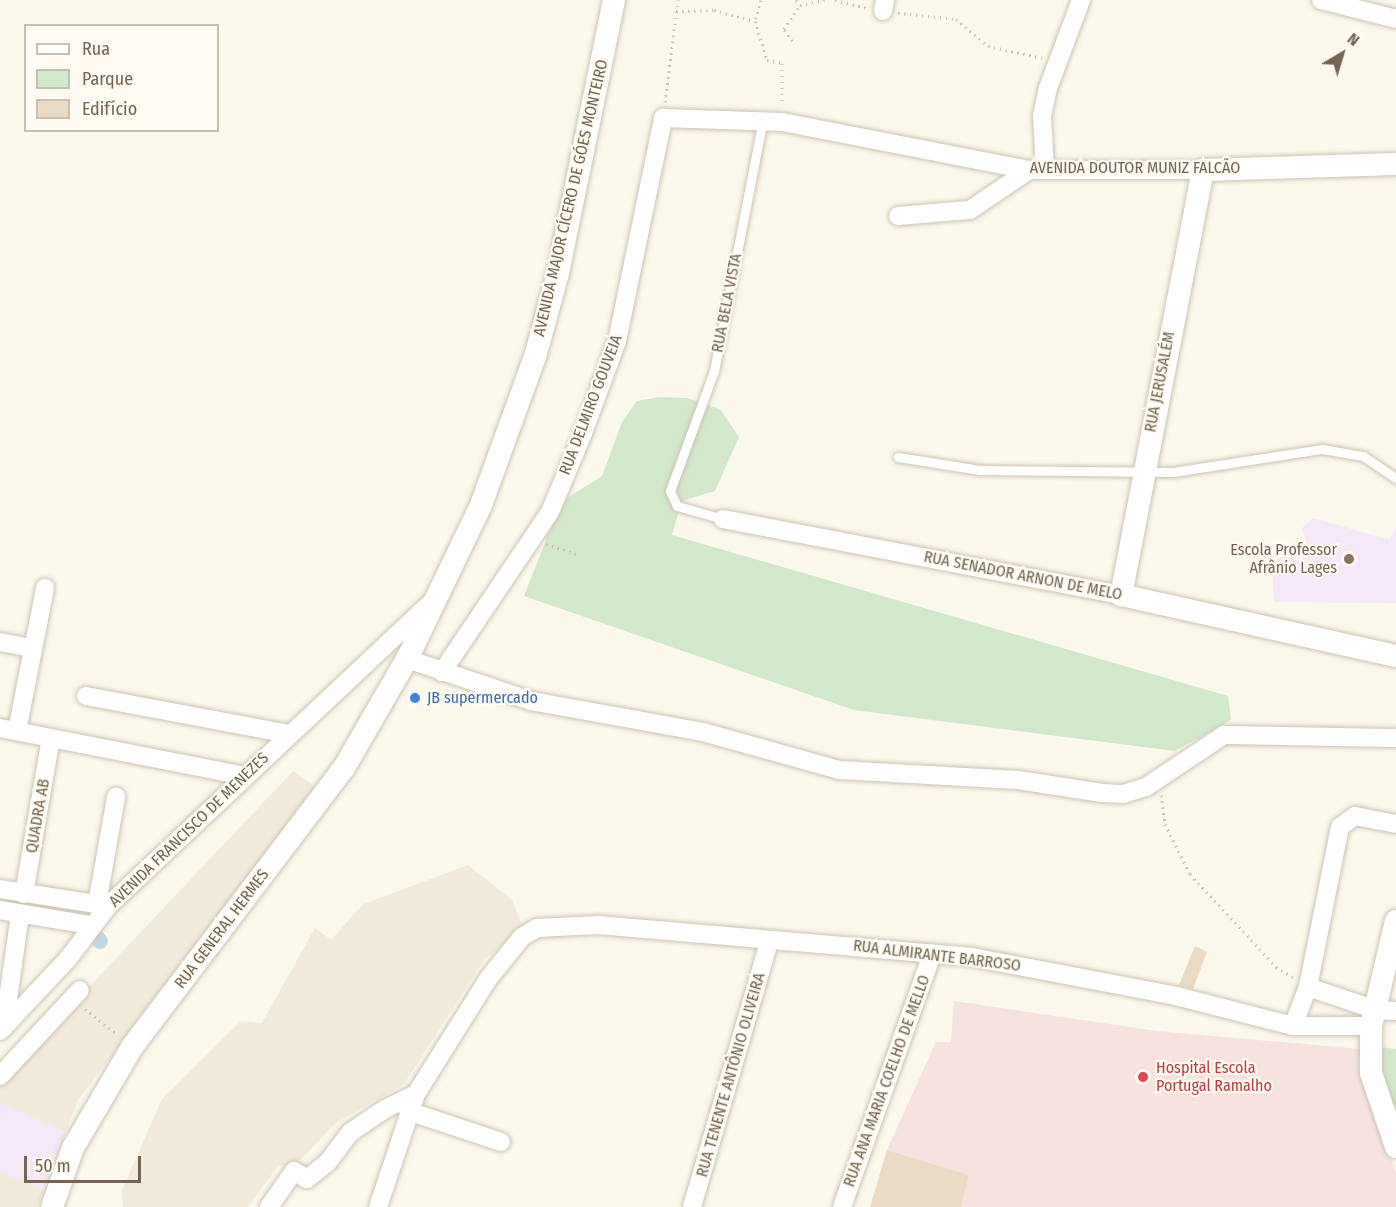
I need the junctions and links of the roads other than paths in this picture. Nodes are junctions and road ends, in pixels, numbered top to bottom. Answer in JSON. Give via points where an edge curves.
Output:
{"nodes":[{"id":1,"x":614,"y":0,"type":"edge"},
{"id":2,"x":1082,"y":0,"type":"edge"},
{"id":3,"x":1321,"y":0,"type":"edge"},
{"id":4,"x":1396,"y":19,"type":"edge"},
{"id":5,"x":663,"y":118,"type":"joint"},
{"id":6,"x":763,"y":120,"type":"junction"},
{"id":7,"x":1396,"y":164,"type":"edge"},
{"id":8,"x":1037,"y":170,"type":"junction"},
{"id":9,"x":1203,"y":170,"type":"junction"},
{"id":10,"x":898,"y":216,"type":"dead end"},
{"id":11,"x":898,"y":457,"type":"dead end"},
{"id":12,"x":1142,"y":470,"type":"junction"},
{"id":13,"x":1396,"y":478,"type":"edge"},
{"id":14,"x":673,"y":480,"type":"joint"},
{"id":15,"x":723,"y":519,"type":"joint"},
{"id":16,"x":45,"y":588,"type":"dead end"},
{"id":17,"x":1121,"y":595,"type":"junction"},
{"id":18,"x":433,"y":601,"type":"junction"},
{"id":19,"x":389,"y":639,"type":"junction"},
{"id":20,"x":0,"y":642,"type":"edge"},
{"id":21,"x":32,"y":648,"type":"junction"},
{"id":22,"x":408,"y":654,"type":"junction"},
{"id":23,"x":1396,"y":656,"type":"edge"},
{"id":24,"x":442,"y":672,"type":"junction"},
{"id":25,"x":86,"y":696,"type":"dead end"},
{"id":26,"x":9,"y":730,"type":"edge"},
{"id":27,"x":289,"y":734,"type":"junction"},
{"id":28,"x":51,"y":738,"type":"junction"},
{"id":29,"x":1396,"y":738,"type":"edge"},
{"id":30,"x":244,"y":776,"type":"junction"},
{"id":31,"x":116,"y":796,"type":"dead end"},
{"id":32,"x":1396,"y":824,"type":"edge"},
{"id":33,"x":0,"y":889,"type":"edge"},
{"id":34,"x":24,"y":894,"type":"junction"},
{"id":35,"x":103,"y":905,"type":"junction"},
{"id":36,"x":0,"y":910,"type":"edge"},
{"id":37,"x":20,"y":914,"type":"junction"},
{"id":38,"x":1396,"y":921,"type":"edge"},
{"id":39,"x":91,"y":925,"type":"junction"},
{"id":40,"x":770,"y":942,"type":"junction"},
{"id":41,"x":932,"y":954,"type":"junction"},
{"id":42,"x":1308,"y":987,"type":"junction"},
{"id":43,"x":76,"y":994,"type":"road end"},
{"id":44,"x":1381,"y":1016,"type":"edge"},
{"id":45,"x":1293,"y":1026,"type":"junction"},
{"id":46,"x":2,"y":1029,"type":"edge"},
{"id":47,"x":0,"y":1075,"type":"edge"},
{"id":48,"x":416,"y":1094,"type":"junction"},
{"id":49,"x":408,"y":1111,"type":"junction"},
{"id":50,"x":501,"y":1142,"type":"dead end"},
{"id":51,"x":1396,"y":1147,"type":"edge"},
{"id":52,"x":52,"y":1207,"type":"edge"},
{"id":53,"x":269,"y":1207,"type":"edge"},
{"id":54,"x":378,"y":1207,"type":"edge"},
{"id":55,"x":692,"y":1207,"type":"edge"},
{"id":56,"x":842,"y":1207,"type":"edge"}],
"edges":[{"from":1,"to":18,"type":"street","name":"AVENIDA MAJOR CÍCERO DE GÓES MONTEIRO","via":[[566,239],[535,357],[481,505]]},
{"from":2,"to":8,"type":"street","via":[[1055,61],[1042,116]]},
{"from":3,"to":4,"type":"street"},
{"from":5,"to":6,"type":"street","name":"AVENIDA DOUTOR MUNIZ FALCÃO"},
{"from":5,"to":24,"type":"street","name":"RUA DELMIRO GOUVEIA","via":[[617,341],[550,512]]},
{"from":6,"to":8,"type":"street","name":"AVENIDA DOUTOR MUNIZ FALCÃO","via":[[862,134]]},
{"from":6,"to":14,"type":"lane","name":"RUA BELA VISTA","via":[[714,371]]},
{"from":7,"to":9,"type":"street","name":"AVENIDA DOUTOR MUNIZ FALCÃO"},
{"from":8,"to":9,"type":"street","name":"AVENIDA DOUTOR MUNIZ FALCÃO"},
{"from":8,"to":10,"type":"street","via":[[970,210]]},
{"from":9,"to":12,"type":"street","name":"RUA JERUSALÉM"},
{"from":11,"to":12,"type":"lane","via":[[980,471]]},
{"from":12,"to":13,"type":"lane","via":[[1180,472],[1322,449],[1363,456]]},
{"from":12,"to":17,"type":"street","name":"RUA JERUSALÉM"},
{"from":14,"to":15,"type":"lane","name":"RUA SENADOR ARNON DE MELO","via":[[670,497],[677,507]]},
{"from":15,"to":17,"type":"street","name":"RUA SENADOR ARNON DE MELO"},
{"from":16,"to":21,"type":"street"},
{"from":17,"to":23,"type":"street","name":"RUA SENADOR ARNON DE MELO"},
{"from":18,"to":19,"type":"street","name":"AVENIDA FRANCISCO DE MENEZES"},
{"from":18,"to":22,"type":"street","name":"AVENIDA MAJOR CÍCERO DE GÓES MONTEIRO"},
{"from":19,"to":22,"type":"street"},
{"from":19,"to":27,"type":"street","name":"AVENIDA FRANCISCO DE MENEZES"},
{"from":20,"to":21,"type":"street"},
{"from":21,"to":26,"type":"street"},
{"from":22,"to":24,"type":"street"},
{"from":22,"to":52,"type":"street","name":"RUA GENERAL HERMES","via":[[344,768],[132,1047],[73,1148]]},
{"from":24,"to":29,"type":"street","via":[[531,701],[703,732],[839,770],[984,777],[1123,794],[1160,780],[1224,735]]},
{"from":25,"to":27,"type":"street"},
{"from":26,"to":28,"type":"street"},
{"from":27,"to":30,"type":"street","name":"AVENIDA FRANCISCO DE MENEZES"},
{"from":28,"to":30,"type":"street"},
{"from":28,"to":34,"type":"street","name":"QUADRA AB"},
{"from":30,"to":35,"type":"street","name":"AVENIDA FRANCISCO DE MENEZES","via":[[169,852]]},
{"from":31,"to":35,"type":"street"},
{"from":32,"to":42,"type":"street","via":[[1355,816],[1340,827]]},
{"from":33,"to":34,"type":"street"},
{"from":34,"to":35,"type":"street"},
{"from":35,"to":39,"type":"street","name":"AVENIDA FRANCISCO DE MENEZES"},
{"from":36,"to":37,"type":"street"},
{"from":37,"to":39,"type":"street"},
{"from":37,"to":46,"type":"street"},
{"from":38,"to":44,"type":"street"},
{"from":39,"to":46,"type":"street","name":"AVENIDA FRANCISCO DE MENEZES","via":[[66,960]]},
{"from":40,"to":41,"type":"street","name":"RUA ALMIRANTE BARROSO"},
{"from":40,"to":48,"type":"street","name":"RUA ALMIRANTE BARROSO","via":[[598,925],[537,928],[509,951]]},
{"from":40,"to":55,"type":"street","name":"RUA TENENTE ANTÔNIO OLIVEIRA"},
{"from":41,"to":45,"type":"street","name":"RUA ALMIRANTE BARROSO","via":[[1092,979]]},
{"from":41,"to":56,"type":"street","name":"RUA ANA MARIA COELHO DE MELLO"},
{"from":42,"to":44,"type":"street"},
{"from":42,"to":45,"type":"street"},
{"from":43,"to":47,"type":"street"},
{"from":44,"to":45,"type":"street","name":"RUA ALMIRANTE BARROSO"},
{"from":44,"to":51,"type":"street","via":[[1371,1072]]},
{"from":48,"to":49,"type":"street"},
{"from":48,"to":53,"type":"street","via":[[351,1132],[328,1162],[307,1179],[294,1171]]},
{"from":49,"to":50,"type":"street"},
{"from":49,"to":54,"type":"street"}]}
